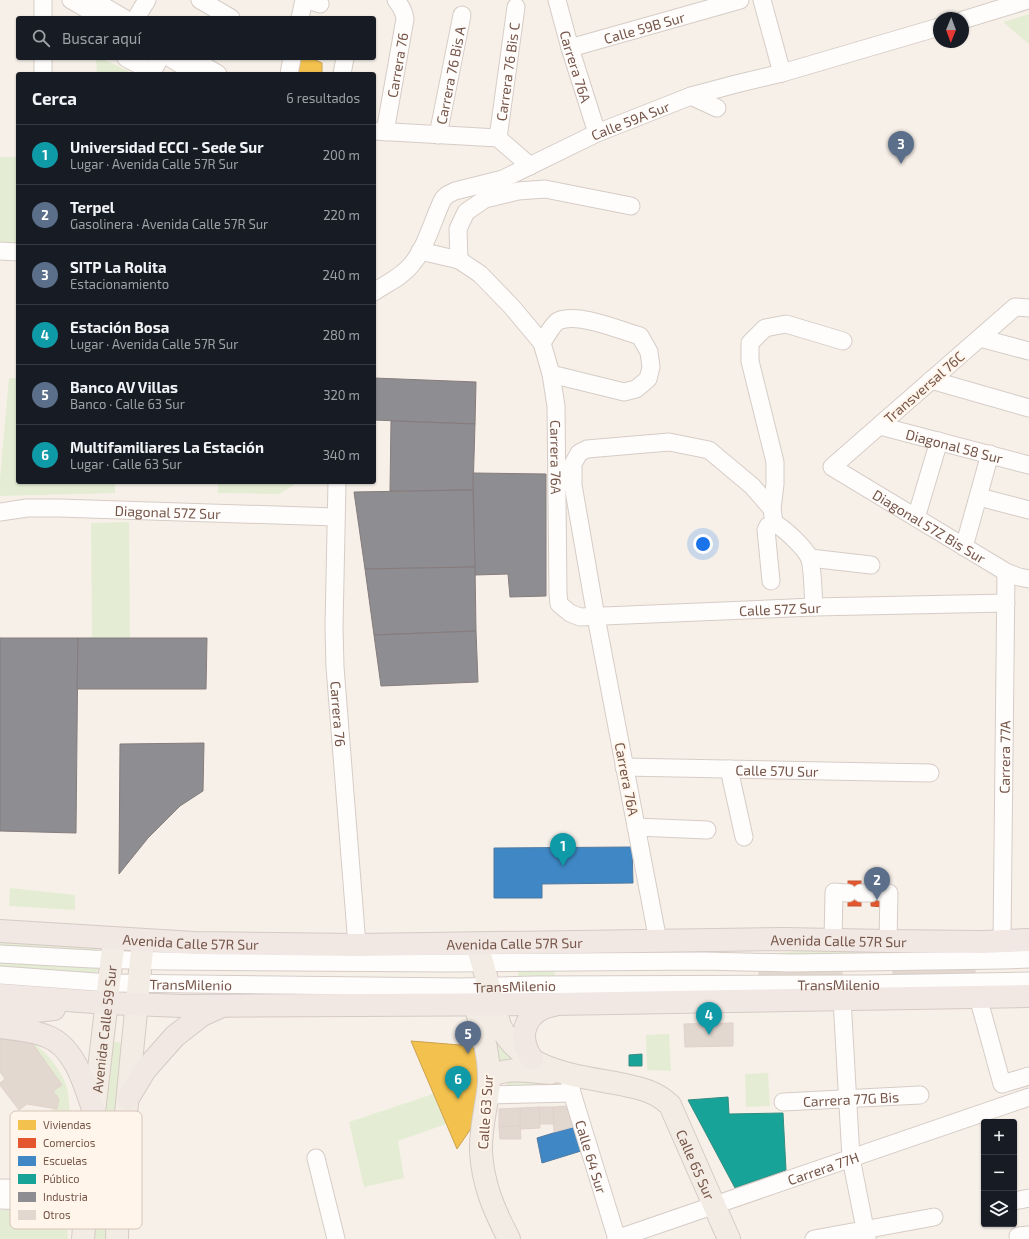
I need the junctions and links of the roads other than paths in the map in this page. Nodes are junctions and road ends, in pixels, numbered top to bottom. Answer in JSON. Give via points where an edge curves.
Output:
{"nodes":[{"id":1,"x":43,"y":0,"type":"edge"},
{"id":2,"x":71,"y":0,"type":"edge"},
{"id":3,"x":147,"y":0,"type":"edge"},
{"id":4,"x":200,"y":0,"type":"edge"},
{"id":5,"x":396,"y":0,"type":"edge"},
{"id":6,"x":557,"y":0,"type":"edge"},
{"id":7,"x":740,"y":0,"type":"edge"},
{"id":8,"x":762,"y":0,"type":"edge"},
{"id":9,"x":310,"y":1,"type":"edge"},
{"id":10,"x":1020,"y":1,"type":"edge"},
{"id":11,"x":516,"y":7,"type":"dead end"},
{"id":12,"x":96,"y":12,"type":"edge"},
{"id":13,"x":43,"y":16,"type":"edge"},
{"id":14,"x":115,"y":16,"type":"edge"},
{"id":15,"x":137,"y":16,"type":"edge"},
{"id":16,"x":227,"y":16,"type":"edge"},
{"id":17,"x":301,"y":16,"type":"edge"},
{"id":18,"x":462,"y":16,"type":"dead end"},
{"id":19,"x":969,"y":18,"type":"edge"},
{"id":20,"x":933,"y":29,"type":"edge"},
{"id":21,"x":570,"y":48,"type":"junction"},
{"id":22,"x":43,"y":60,"type":"edge"},
{"id":23,"x":130,"y":60,"type":"edge"},
{"id":24,"x":159,"y":60,"type":"edge"},
{"id":25,"x":173,"y":60,"type":"edge"},
{"id":26,"x":194,"y":60,"type":"edge"},
{"id":27,"x":292,"y":60,"type":"edge"},
{"id":28,"x":345,"y":60,"type":"edge"},
{"id":29,"x":42,"y":72,"type":"edge"},
{"id":30,"x":152,"y":72,"type":"edge"},
{"id":31,"x":152,"y":72,"type":"edge"},
{"id":32,"x":193,"y":72,"type":"edge"},
{"id":33,"x":215,"y":72,"type":"edge"},
{"id":34,"x":290,"y":72,"type":"edge"},
{"id":35,"x":342,"y":72,"type":"edge"},
{"id":36,"x":782,"y":73,"type":"junction"},
{"id":37,"x":691,"y":96,"type":"junction"},
{"id":38,"x":717,"y":108,"type":"dead end"},
{"id":39,"x":379,"y":132,"type":"edge"},
{"id":40,"x":597,"y":133,"type":"junction"},
{"id":41,"x":438,"y":135,"type":"junction"},
{"id":42,"x":498,"y":138,"type":"junction"},
{"id":43,"x":530,"y":166,"type":"junction"},
{"id":44,"x":631,"y":206,"type":"dead end"},
{"id":45,"x":0,"y":251,"type":"edge"},
{"id":46,"x":420,"y":251,"type":"junction"},
{"id":47,"x":16,"y":252,"type":"edge"},
{"id":48,"x":458,"y":260,"type":"junction"},
{"id":49,"x":376,"y":291,"type":"edge"},
{"id":50,"x":1022,"y":307,"type":"edge"},
{"id":51,"x":980,"y":338,"type":"junction"},
{"id":52,"x":843,"y":341,"type":"dead end"},
{"id":53,"x":542,"y":343,"type":"junction"},
{"id":54,"x":1029,"y":351,"type":"edge"},
{"id":55,"x":551,"y":374,"type":"junction"},
{"id":56,"x":932,"y":380,"type":"junction"},
{"id":57,"x":1029,"y":408,"type":"edge"},
{"id":58,"x":880,"y":426,"type":"junction"},
{"id":59,"x":939,"y":441,"type":"junction"},
{"id":60,"x":990,"y":454,"type":"junction"},
{"id":61,"x":1029,"y":465,"type":"edge"},
{"id":62,"x":832,"y":467,"type":"joint"},
{"id":63,"x":336,"y":484,"type":"edge"},
{"id":64,"x":979,"y":497,"type":"junction"},
{"id":65,"x":1029,"y":510,"type":"edge"},
{"id":66,"x":0,"y":512,"type":"edge"},
{"id":67,"x":773,"y":516,"type":"junction"},
{"id":68,"x":335,"y":517,"type":"junction"},
{"id":69,"x":916,"y":518,"type":"junction"},
{"id":70,"x":794,"y":539,"type":"junction"},
{"id":71,"x":768,"y":547,"type":"junction"},
{"id":72,"x":964,"y":547,"type":"junction"},
{"id":73,"x":810,"y":558,"type":"junction"},
{"id":74,"x":871,"y":565,"type":"dead end"},
{"id":75,"x":1006,"y":572,"type":"junction"},
{"id":76,"x":1029,"y":579,"type":"edge"},
{"id":77,"x":771,"y":581,"type":"dead end"},
{"id":78,"x":1006,"y":603,"type":"junction"},
{"id":79,"x":559,"y":604,"type":"joint"},
{"id":80,"x":814,"y":607,"type":"junction"},
{"id":81,"x":596,"y":617,"type":"junction"},
{"id":82,"x":624,"y":766,"type":"junction"},
{"id":83,"x":729,"y":769,"type":"junction"},
{"id":84,"x":930,"y":773,"type":"dead end"},
{"id":85,"x":636,"y":827,"type":"junction"},
{"id":86,"x":708,"y":830,"type":"dead end"},
{"id":87,"x":744,"y":837,"type":"dead end"},
{"id":88,"x":0,"y":931,"type":"edge"},
{"id":89,"x":833,"y":940,"type":"junction"},
{"id":90,"x":1029,"y":940,"type":"edge"},
{"id":91,"x":658,"y":941,"type":"junction"},
{"id":92,"x":888,"y":942,"type":"junction"},
{"id":93,"x":1002,"y":942,"type":"junction"},
{"id":94,"x":357,"y":945,"type":"junction"},
{"id":95,"x":112,"y":949,"type":"junction"},
{"id":96,"x":142,"y":950,"type":"junction"},
{"id":97,"x":0,"y":954,"type":"edge"},
{"id":98,"x":480,"y":954,"type":"junction"},
{"id":99,"x":1029,"y":959,"type":"edge"},
{"id":100,"x":0,"y":976,"type":"edge"},
{"id":101,"x":1029,"y":981,"type":"edge"},
{"id":102,"x":108,"y":993,"type":"junction"},
{"id":103,"x":138,"y":994,"type":"junction"},
{"id":104,"x":0,"y":995,"type":"edge"},
{"id":105,"x":1029,"y":996,"type":"edge"},
{"id":106,"x":978,"y":997,"type":"junction"},
{"id":107,"x":486,"y":998,"type":"junction"},
{"id":108,"x":842,"y":999,"type":"junction"},
{"id":109,"x":555,"y":1004,"type":"junction"},
{"id":110,"x":223,"y":1005,"type":"junction"},
{"id":111,"x":0,"y":1015,"type":"edge"},
{"id":112,"x":0,"y":1027,"type":"edge"},
{"id":113,"x":532,"y":1059,"type":"junction"},
{"id":114,"x":1029,"y":1076,"type":"edge"},
{"id":115,"x":570,"y":1084,"type":"junction"},
{"id":116,"x":488,"y":1086,"type":"junction"},
{"id":117,"x":920,"y":1094,"type":"dead end"},
{"id":118,"x":1029,"y":1097,"type":"edge"},
{"id":119,"x":128,"y":1098,"type":"junction"},
{"id":120,"x":848,"y":1099,"type":"junction"},
{"id":121,"x":783,"y":1102,"type":"dead end"},
{"id":122,"x":94,"y":1111,"type":"edge"},
{"id":123,"x":94,"y":1111,"type":"edge"},
{"id":124,"x":127,"y":1111,"type":"edge"},
{"id":125,"x":316,"y":1158,"type":"dead end"},
{"id":126,"x":851,"y":1158,"type":"junction"},
{"id":127,"x":0,"y":1188,"type":"edge"},
{"id":128,"x":10,"y":1188,"type":"edge"},
{"id":129,"x":1029,"y":1198,"type":"edge"},
{"id":130,"x":0,"y":1200,"type":"edge"},
{"id":131,"x":10,"y":1200,"type":"edge"},
{"id":132,"x":1017,"y":1200,"type":"edge"},
{"id":133,"x":714,"y":1205,"type":"junction"},
{"id":134,"x":934,"y":1217,"type":"dead end"},
{"id":135,"x":117,"y":1229,"type":"edge"},
{"id":136,"x":866,"y":1234,"type":"edge"},
{"id":137,"x":117,"y":1239,"type":"edge"},
{"id":138,"x":336,"y":1239,"type":"edge"},
{"id":139,"x":509,"y":1239,"type":"edge"},
{"id":140,"x":617,"y":1239,"type":"edge"},
{"id":141,"x":729,"y":1239,"type":"edge"},
{"id":142,"x":814,"y":1239,"type":"edge"}],
"edges":[{"from":1,"to":13,"type":"street"},
{"from":2,"to":12,"type":"street"},
{"from":3,"to":15,"type":"street"},
{"from":4,"to":16,"type":"street"},
{"from":5,"to":39,"type":"street","name":"Carrera 76","via":[[402,7],[404,18]]},
{"from":6,"to":21,"type":"street","name":"Carrera 76A"},
{"from":7,"to":21,"type":"street","name":"Calle 59B Sur"},
{"from":8,"to":36,"type":"street"},
{"from":9,"to":17,"type":"street"},
{"from":10,"to":19,"type":"street"},
{"from":11,"to":42,"type":"street","name":"Carrera 76 Bis C"},
{"from":12,"to":14,"type":"street"},
{"from":18,"to":41,"type":"street","name":"Carrera 76 Bis A"},
{"from":20,"to":36,"type":"street","name":"Calle 59A Sur"},
{"from":21,"to":40,"type":"street","name":"Carrera 76A"},
{"from":22,"to":29,"type":"street"},
{"from":23,"to":31,"type":"street"},
{"from":24,"to":30,"type":"street"},
{"from":25,"to":32,"type":"street"},
{"from":26,"to":33,"type":"street"},
{"from":27,"to":34,"type":"street"},
{"from":28,"to":35,"type":"street"},
{"from":36,"to":37,"type":"street","name":"Calle 59A Sur"},
{"from":37,"to":38,"type":"street"},
{"from":37,"to":40,"type":"street","name":"Calle 59A Sur"},
{"from":39,"to":41,"type":"street"},
{"from":40,"to":43,"type":"street","name":"Calle 59A Sur"},
{"from":41,"to":42,"type":"street"},
{"from":42,"to":43,"type":"street"},
{"from":43,"to":46,"type":"street","name":"Calle 59A Sur","via":[[503,179],[447,195],[442,200]]},
{"from":44,"to":48,"type":"street","via":[[545,189],[518,191],[485,199],[466,212],[458,229]]},
{"from":45,"to":47,"type":"street"},
{"from":46,"to":48,"type":"street"},
{"from":46,"to":49,"type":"street","name":"Calle 59A Sur","via":[[404,272]]},
{"from":48,"to":53,"type":"street","via":[[480,274]]},
{"from":50,"to":51,"type":"street","name":"Transversal 76C"},
{"from":51,"to":54,"type":"street"},
{"from":51,"to":56,"type":"street","name":"Transversal 76C"},
{"from":52,"to":67,"type":"street","via":[[786,324],[765,328],[750,343],[750,361],[775,462]]},
{"from":53,"to":55,"type":"street","name":"Carrera 76A"},
{"from":53,"to":55,"type":"street","via":[[557,322],[570,318],[584,319],[640,336],[649,352],[651,367],[648,379],[636,389],[624,392]]},
{"from":55,"to":79,"type":"street","name":"Carrera 76A","via":[[556,406]]},
{"from":56,"to":57,"type":"street"},
{"from":56,"to":58,"type":"street","name":"Transversal 76C"},
{"from":58,"to":59,"type":"street","name":"Diagonal 58 Sur"},
{"from":58,"to":62,"type":"street","name":"Transversal 76C"},
{"from":59,"to":60,"type":"street","name":"Diagonal 58 Sur"},
{"from":59,"to":69,"type":"street"},
{"from":60,"to":61,"type":"street","name":"Diagonal 58 Sur"},
{"from":60,"to":64,"type":"street"},
{"from":62,"to":69,"type":"street","name":"Diagonal 57Z Bis Sur"},
{"from":63,"to":68,"type":"street","name":"Carrera 76"},
{"from":64,"to":65,"type":"street"},
{"from":64,"to":72,"type":"street"},
{"from":66,"to":68,"type":"street","name":"Diagonal 57Z Sur","via":[[27,508],[59,508]]},
{"from":67,"to":70,"type":"street"},
{"from":67,"to":71,"type":"street","via":[[766,530]]},
{"from":67,"to":81,"type":"street","name":"Carrera 76A","via":[[752,486],[709,450],[669,442],[587,449],[579,453],[573,464],[573,485]]},
{"from":68,"to":94,"type":"street","name":"Carrera 76","via":[[335,667]]},
{"from":69,"to":72,"type":"street","name":"Diagonal 57Z Bis Sur"},
{"from":70,"to":71,"type":"street"},
{"from":70,"to":73,"type":"street"},
{"from":71,"to":77,"type":"street"},
{"from":72,"to":75,"type":"street","name":"Diagonal 57Z Bis Sur"},
{"from":73,"to":74,"type":"street"},
{"from":73,"to":80,"type":"street"},
{"from":75,"to":76,"type":"street","name":"Diagonal 57Z Bis Sur"},
{"from":75,"to":78,"type":"street","name":"Carrera 77A"},
{"from":78,"to":80,"type":"street","name":"Calle 57Z Sur"},
{"from":78,"to":93,"type":"street","name":"Carrera 77A"},
{"from":79,"to":81,"type":"street","name":"Calle 57Z Sur","via":[[580,617]]},
{"from":80,"to":81,"type":"street","name":"Calle 57Z Sur"},
{"from":81,"to":82,"type":"street","name":"Carrera 76A"},
{"from":82,"to":83,"type":"street","name":"Calle 57U Sur"},
{"from":82,"to":85,"type":"street","name":"Carrera 76A"},
{"from":83,"to":84,"type":"street","name":"Calle 57U Sur"},
{"from":83,"to":87,"type":"street"},
{"from":85,"to":86,"type":"street"},
{"from":85,"to":91,"type":"street","name":"Carrera 76A"},
{"from":88,"to":95,"type":"highway","name":"Avenida Calle 57R Sur"},
{"from":89,"to":91,"type":"highway","name":"Avenida Calle 57R Sur"},
{"from":89,"to":92,"type":"highway","name":"Avenida Calle 57R Sur"},
{"from":89,"to":92,"type":"street","via":[[834,892],[889,893]]},
{"from":90,"to":93,"type":"highway","name":"Avenida Calle 57R Sur"},
{"from":91,"to":98,"type":"highway","name":"Avenida Calle 57R Sur"},
{"from":92,"to":93,"type":"highway","name":"Avenida Calle 57R Sur"},
{"from":94,"to":96,"type":"highway","name":"Avenida Calle 57R Sur","via":[[194,943]]},
{"from":94,"to":98,"type":"highway","name":"Avenida Calle 57R Sur"},
{"from":95,"to":96,"type":"highway","name":"Avenida Calle 57R Sur"},
{"from":95,"to":97,"type":"street"},
{"from":95,"to":102,"type":"main road","name":"Avenida Calle 59 Sur"},
{"from":96,"to":98,"type":"street","name":"TransMilenio"},
{"from":96,"to":103,"type":"main road"},
{"from":98,"to":99,"type":"street","name":"TransMilenio","via":[[790,963]]},
{"from":98,"to":107,"type":"main road","name":"Calle 63 Sur"},
{"from":100,"to":102,"type":"street"},
{"from":101,"to":107,"type":"street","name":"TransMilenio","via":[[864,984]]},
{"from":102,"to":103,"type":"highway"},
{"from":102,"to":104,"type":"highway"},
{"from":102,"to":111,"type":"highway"},
{"from":102,"to":122,"type":"main road","name":"Avenida Calle 59 Sur"},
{"from":103,"to":107,"type":"street","name":"TransMilenio","via":[[446,987]]},
{"from":103,"to":110,"type":"highway"},
{"from":103,"to":119,"type":"main road"},
{"from":105,"to":106,"type":"highway"},
{"from":106,"to":108,"type":"highway"},
{"from":106,"to":114,"type":"street","via":[[1002,1084]]},
{"from":107,"to":109,"type":"highway"},
{"from":107,"to":110,"type":"highway"},
{"from":107,"to":113,"type":"main road","name":"Calle 63 Sur","via":[[506,1036],[522,1053]]},
{"from":107,"to":116,"type":"main road","name":"Calle 63 Sur","via":[[484,1039]]},
{"from":108,"to":109,"type":"highway"},
{"from":108,"to":120,"type":"street"},
{"from":109,"to":113,"type":"highway","via":[[535,1012],[526,1024],[524,1042]]},
{"from":110,"to":119,"type":"highway","via":[[202,1015],[175,1036],[145,1070]]},
{"from":112,"to":123,"type":"highway","via":[[47,1036],[63,1047],[80,1073]]},
{"from":113,"to":115,"type":"main road","name":"Calle 63 Sur","via":[[550,1068]]},
{"from":115,"to":116,"type":"main road","via":[[509,1071],[500,1072]]},
{"from":115,"to":133,"type":"main road","name":"Calle 65 Sur","via":[[643,1089],[666,1102],[672,1109]]},
{"from":115,"to":140,"type":"street","name":"Calle 64 Sur"},
{"from":116,"to":139,"type":"main road","name":"Calle 63 Sur","via":[[481,1151],[485,1183],[493,1208]]},
{"from":117,"to":120,"type":"street","name":"Carrera 77G Bis"},
{"from":118,"to":126,"type":"street","name":"Carrera 77H"},
{"from":119,"to":124,"type":"main road"},
{"from":120,"to":121,"type":"street","name":"Carrera 77G Bis"},
{"from":120,"to":126,"type":"street"},
{"from":125,"to":138,"type":"street"},
{"from":126,"to":133,"type":"street","name":"Carrera 77H"},
{"from":126,"to":136,"type":"street"},
{"from":127,"to":128,"type":"street"},
{"from":129,"to":132,"type":"street"},
{"from":130,"to":131,"type":"street"},
{"from":133,"to":140,"type":"street","name":"Carrera 77H"},
{"from":133,"to":141,"type":"main road","name":"Calle 65 Sur"},
{"from":134,"to":136,"type":"street"},
{"from":135,"to":137,"type":"main road"},
{"from":136,"to":142,"type":"street"}]}
